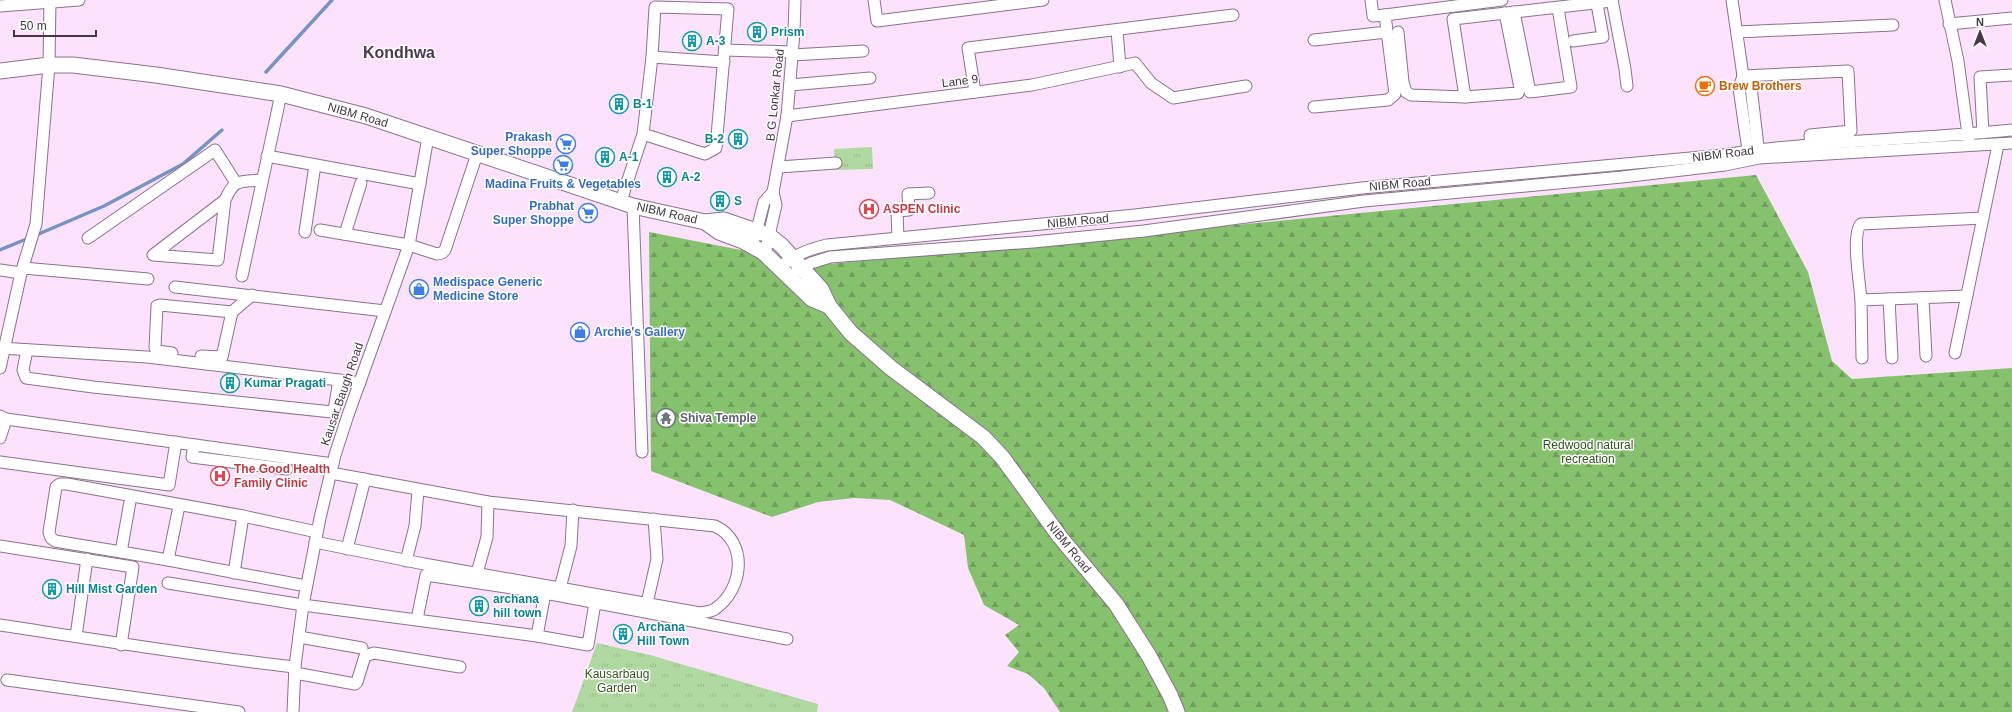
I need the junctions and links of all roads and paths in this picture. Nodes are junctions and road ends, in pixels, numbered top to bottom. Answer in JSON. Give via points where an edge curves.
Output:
{"nodes":[{"id":1,"x":79,"y":0,"type":"edge"},
{"id":2,"x":794,"y":0,"type":"edge"},
{"id":3,"x":874,"y":0,"type":"edge"},
{"id":4,"x":1043,"y":0,"type":"edge"},
{"id":5,"x":1371,"y":0,"type":"edge"},
{"id":6,"x":1502,"y":0,"type":"edge"},
{"id":7,"x":1732,"y":0,"type":"edge"},
{"id":8,"x":1944,"y":0,"type":"edge"},
{"id":9,"x":50,"y":1,"type":"edge"},
{"id":10,"x":1612,"y":1,"type":"edge"},
{"id":11,"x":1597,"y":4,"type":"junction"},
{"id":12,"x":0,"y":6,"type":"edge"},
{"id":13,"x":1558,"y":8,"type":"junction"},
{"id":14,"x":1510,"y":13,"type":"junction"},
{"id":15,"x":1233,"y":15,"type":"dead end"},
{"id":16,"x":1385,"y":15,"type":"junction"},
{"id":17,"x":2012,"y":18,"type":"edge"},
{"id":18,"x":1949,"y":24,"type":"junction"},
{"id":19,"x":1893,"y":25,"type":"dead end"},
{"id":20,"x":1118,"y":30,"type":"junction"},
{"id":21,"x":1392,"y":32,"type":"junction"},
{"id":22,"x":1737,"y":32,"type":"junction"},
{"id":23,"x":1314,"y":40,"type":"dead end"},
{"id":24,"x":1573,"y":41,"type":"dead end"},
{"id":25,"x":725,"y":50,"type":"junction"},
{"id":26,"x":864,"y":51,"type":"dead end"},
{"id":27,"x":792,"y":54,"type":"junction"},
{"id":28,"x":652,"y":57,"type":"junction"},
{"id":29,"x":724,"y":62,"type":"junction"},
{"id":30,"x":49,"y":65,"type":"junction"},
{"id":31,"x":1120,"y":67,"type":"junction"},
{"id":32,"x":0,"y":71,"type":"edge"},
{"id":33,"x":2012,"y":75,"type":"edge"},
{"id":34,"x":1743,"y":76,"type":"junction"},
{"id":35,"x":870,"y":78,"type":"dead end"},
{"id":36,"x":790,"y":85,"type":"junction"},
{"id":37,"x":1246,"y":86,"type":"dead end"},
{"id":38,"x":1627,"y":86,"type":"dead end"},
{"id":39,"x":974,"y":92,"type":"junction"},
{"id":40,"x":281,"y":94,"type":"junction"},
{"id":41,"x":1465,"y":97,"type":"junction"},
{"id":42,"x":1314,"y":107,"type":"dead end"},
{"id":43,"x":787,"y":116,"type":"junction"},
{"id":44,"x":2012,"y":130,"type":"edge"},
{"id":45,"x":1982,"y":133,"type":"junction"},
{"id":46,"x":643,"y":134,"type":"junction"},
{"id":47,"x":1968,"y":135,"type":"junction"},
{"id":48,"x":428,"y":137,"type":"junction"},
{"id":49,"x":2012,"y":144,"type":"edge"},
{"id":50,"x":1998,"y":145,"type":"junction"},
{"id":51,"x":1811,"y":146,"type":"junction"},
{"id":52,"x":1969,"y":147,"type":"junction"},
{"id":53,"x":477,"y":154,"type":"junction"},
{"id":54,"x":1754,"y":155,"type":"junction"},
{"id":55,"x":267,"y":156,"type":"junction"},
{"id":56,"x":836,"y":162,"type":"dead end"},
{"id":57,"x":315,"y":164,"type":"junction"},
{"id":58,"x":779,"y":167,"type":"junction"},
{"id":59,"x":261,"y":180,"type":"junction"},
{"id":60,"x":236,"y":183,"type":"junction"},
{"id":61,"x":361,"y":183,"type":"dead end"},
{"id":62,"x":420,"y":184,"type":"junction"},
{"id":63,"x":929,"y":192,"type":"dead end"},
{"id":64,"x":225,"y":200,"type":"junction"},
{"id":65,"x":627,"y":203,"type":"junction"},
{"id":66,"x":1982,"y":218,"type":"junction"},
{"id":67,"x":705,"y":222,"type":"junction"},
{"id":68,"x":320,"y":230,"type":"dead end"},
{"id":69,"x":305,"y":232,"type":"dead end"},
{"id":70,"x":763,"y":233,"type":"junction"},
{"id":71,"x":345,"y":234,"type":"junction"},
{"id":72,"x":88,"y":238,"type":"dead end"},
{"id":73,"x":898,"y":238,"type":"junction"},
{"id":74,"x":408,"y":245,"type":"junction"},
{"id":75,"x":827,"y":245,"type":"junction"},
{"id":76,"x":759,"y":249,"type":"junction"},
{"id":77,"x":791,"y":257,"type":"junction"},
{"id":78,"x":830,"y":257,"type":"junction"},
{"id":79,"x":802,"y":268,"type":"junction"},
{"id":80,"x":0,"y":270,"type":"edge"},
{"id":81,"x":22,"y":271,"type":"junction"},
{"id":82,"x":785,"y":272,"type":"junction"},
{"id":83,"x":242,"y":276,"type":"dead end"},
{"id":84,"x":148,"y":280,"type":"dead end"},
{"id":85,"x":175,"y":287,"type":"dead end"},
{"id":86,"x":252,"y":295,"type":"junction"},
{"id":87,"x":1967,"y":296,"type":"junction"},
{"id":88,"x":1923,"y":298,"type":"junction"},
{"id":89,"x":1889,"y":299,"type":"junction"},
{"id":90,"x":1861,"y":300,"type":"junction"},
{"id":91,"x":829,"y":306,"type":"junction"},
{"id":92,"x":385,"y":311,"type":"junction"},
{"id":93,"x":232,"y":312,"type":"junction"},
{"id":94,"x":2,"y":349,"type":"edge"},
{"id":95,"x":27,"y":350,"type":"junction"},
{"id":96,"x":1955,"y":353,"type":"dead end"},
{"id":97,"x":1926,"y":356,"type":"dead end"},
{"id":98,"x":1862,"y":358,"type":"dead end"},
{"id":99,"x":1892,"y":358,"type":"dead end"},
{"id":100,"x":0,"y":368,"type":"edge"},
{"id":101,"x":339,"y":380,"type":"junction"},
{"id":102,"x":360,"y":383,"type":"junction"},
{"id":103,"x":3,"y":418,"type":"edge"},
{"id":104,"x":0,"y":438,"type":"edge"},
{"id":105,"x":176,"y":442,"type":"junction"},
{"id":106,"x":642,"y":452,"type":"dead end"},
{"id":107,"x":246,"y":458,"type":"junction"},
{"id":108,"x":0,"y":462,"type":"edge"},
{"id":109,"x":287,"y":469,"type":"dead end"},
{"id":110,"x":332,"y":469,"type":"junction"},
{"id":111,"x":365,"y":479,"type":"junction"},
{"id":112,"x":418,"y":490,"type":"junction"},
{"id":113,"x":130,"y":496,"type":"junction"},
{"id":114,"x":488,"y":502,"type":"junction"},
{"id":115,"x":179,"y":506,"type":"junction"},
{"id":116,"x":573,"y":510,"type":"junction"},
{"id":117,"x":243,"y":516,"type":"junction"},
{"id":118,"x":654,"y":520,"type":"junction"},
{"id":119,"x":316,"y":537,"type":"junction"},
{"id":120,"x":0,"y":546,"type":"edge"},
{"id":121,"x":347,"y":549,"type":"junction"},
{"id":122,"x":121,"y":552,"type":"junction"},
{"id":123,"x":87,"y":559,"type":"junction"},
{"id":124,"x":168,"y":560,"type":"junction"},
{"id":125,"x":406,"y":561,"type":"junction"},
{"id":126,"x":234,"y":573,"type":"junction"},
{"id":127,"x":477,"y":573,"type":"junction"},
{"id":128,"x":168,"y":583,"type":"dead end"},
{"id":129,"x":306,"y":586,"type":"junction"},
{"id":130,"x":560,"y":588,"type":"junction"},
{"id":131,"x":545,"y":593,"type":"junction"},
{"id":132,"x":595,"y":603,"type":"junction"},
{"id":133,"x":647,"y":603,"type":"junction"},
{"id":134,"x":303,"y":605,"type":"junction"},
{"id":135,"x":417,"y":619,"type":"junction"},
{"id":136,"x":0,"y":625,"type":"edge"},
{"id":137,"x":76,"y":636,"type":"junction"},
{"id":138,"x":537,"y":636,"type":"junction"},
{"id":139,"x":299,"y":637,"type":"junction"},
{"id":140,"x":787,"y":639,"type":"dead end"},
{"id":141,"x":121,"y":645,"type":"junction"},
{"id":142,"x":362,"y":648,"type":"dead end"},
{"id":143,"x":460,"y":667,"type":"dead end"},
{"id":144,"x":295,"y":670,"type":"junction"},
{"id":145,"x":7,"y":680,"type":"dead end"},
{"id":146,"x":239,"y":712,"type":"edge"},
{"id":147,"x":293,"y":712,"type":"edge"},
{"id":148,"x":1177,"y":712,"type":"edge"}],
"edges":[{"from":1,"to":9,"type":"street"},
{"from":2,"to":27,"type":"street","name":"B G Lonkar Road"},
{"from":3,"to":4,"type":"street","via":[[877,21]]},
{"from":5,"to":16,"type":"street","via":[[1373,16]]},
{"from":6,"to":16,"type":"street"},
{"from":7,"to":22,"type":"street"},
{"from":8,"to":18,"type":"street"},
{"from":9,"to":12,"type":"street"},
{"from":9,"to":30,"type":"street"},
{"from":10,"to":11,"type":"street"},
{"from":10,"to":38,"type":"street"},
{"from":11,"to":13,"type":"street"},
{"from":11,"to":24,"type":"street","via":[[1603,37]]},
{"from":13,"to":14,"type":"street"},
{"from":13,"to":14,"type":"street","via":[[1571,87],[1530,92]]},
{"from":14,"to":41,"type":"street","via":[[1520,88],[1518,94]]},
{"from":14,"to":41,"type":"street","via":[[1453,19]]},
{"from":15,"to":20,"type":"street"},
{"from":16,"to":21,"type":"street"},
{"from":17,"to":18,"type":"street"},
{"from":18,"to":47,"type":"street","via":[[1958,61]]},
{"from":19,"to":22,"type":"street"},
{"from":20,"to":31,"type":"street"},
{"from":20,"to":39,"type":"street","via":[[968,48]]},
{"from":21,"to":23,"type":"street"},
{"from":21,"to":41,"type":"street","via":[[1406,92],[1411,95]]},
{"from":21,"to":42,"type":"street","via":[[1395,94],[1392,98]]},
{"from":22,"to":34,"type":"street"},
{"from":25,"to":27,"type":"street"},
{"from":25,"to":28,"type":"street","via":[[728,9],[655,7]]},
{"from":25,"to":29,"type":"street"},
{"from":26,"to":27,"type":"street"},
{"from":27,"to":36,"type":"street","name":"B G Lonkar Road"},
{"from":28,"to":29,"type":"street"},
{"from":28,"to":46,"type":"street"},
{"from":29,"to":46,"type":"street","via":[[716,148],[705,154]]},
{"from":30,"to":32,"type":"main road","name":"NIBM Road"},
{"from":30,"to":40,"type":"main road","name":"NIBM Road","via":[[73,65],[149,74]]},
{"from":30,"to":81,"type":"street","via":[[36,224]]},
{"from":31,"to":37,"type":"street","name":"Lane 9","via":[[1135,64],[1151,83],[1173,98]]},
{"from":31,"to":39,"type":"street","name":"Lane 9","via":[[1032,85]]},
{"from":33,"to":45,"type":"street","via":[[1980,77]]},
{"from":34,"to":51,"type":"street","via":[[1848,71],[1851,131],[1810,135]]},
{"from":34,"to":54,"type":"street","via":[[1739,88]]},
{"from":35,"to":36,"type":"street"},
{"from":36,"to":43,"type":"street","name":"B G Lonkar Road"},
{"from":39,"to":43,"type":"street","name":"Lane 9"},
{"from":40,"to":48,"type":"main road","name":"NIBM Road","via":[[366,116]]},
{"from":40,"to":55,"type":"street"},
{"from":43,"to":58,"type":"street","name":"B G Lonkar Road"},
{"from":44,"to":45,"type":"street","name":"NIBM Road"},
{"from":45,"to":47,"type":"street","name":"NIBM Road"},
{"from":46,"to":65,"type":"street"},
{"from":47,"to":51,"type":"street","name":"NIBM Road"},
{"from":47,"to":52,"type":"street"},
{"from":48,"to":53,"type":"main road","name":"NIBM Road"},
{"from":48,"to":62,"type":"street","name":"Kausar Baugh Road"},
{"from":49,"to":50,"type":"street","name":"NIBM Road"},
{"from":50,"to":52,"type":"street","name":"NIBM Road"},
{"from":50,"to":66,"type":"street"},
{"from":51,"to":54,"type":"street","name":"NIBM Road"},
{"from":52,"to":54,"type":"street","name":"NIBM Road"},
{"from":53,"to":65,"type":"main road","name":"NIBM Road"},
{"from":53,"to":74,"type":"street","via":[[445,250],[437,254]]},
{"from":54,"to":73,"type":"street","name":"NIBM Road","via":[[1362,188],[1135,216]]},
{"from":54,"to":78,"type":"street","name":"NIBM Road","via":[[1725,165],[1364,201],[1144,231]]},
{"from":55,"to":57,"type":"street"},
{"from":55,"to":59,"type":"street"},
{"from":56,"to":58,"type":"street"},
{"from":57,"to":62,"type":"street"},
{"from":57,"to":69,"type":"street"},
{"from":58,"to":70,"type":"street","name":"B G Lonkar Road","via":[[774,192],[764,202]]},
{"from":59,"to":60,"type":"street"},
{"from":59,"to":83,"type":"street"},
{"from":60,"to":64,"type":"street"},
{"from":60,"to":72,"type":"street","via":[[215,150]]},
{"from":61,"to":71,"type":"street"},
{"from":62,"to":74,"type":"street","name":"Kausar Baugh Road"},
{"from":63,"to":73,"type":"street","via":[[908,194],[909,210],[897,211]]},
{"from":64,"to":64,"type":"street","via":[[159,251],[153,255],[218,260]]},
{"from":65,"to":67,"type":"main road","name":"NIBM Road"},
{"from":65,"to":106,"type":"street","via":[[638,310]]},
{"from":66,"to":87,"type":"street"},
{"from":66,"to":90,"type":"street","via":[[1861,224],[1856,239]]},
{"from":67,"to":70,"type":"main road","name":"NIBM Road","via":[[724,220]]},
{"from":67,"to":76,"type":"main road","name":"NIBM Road","via":[[720,232]]},
{"from":68,"to":71,"type":"street"},
{"from":70,"to":76,"type":"street","name":"B G Lonkar Road"},
{"from":70,"to":77,"type":"main road","name":"NIBM Road"},
{"from":71,"to":74,"type":"street"},
{"from":73,"to":75,"type":"street","name":"NIBM Road"},
{"from":74,"to":92,"type":"street","name":"Kausar Baugh Road"},
{"from":75,"to":77,"type":"street","name":"NIBM Road"},
{"from":75,"to":78,"type":"street"},
{"from":76,"to":82,"type":"main road","name":"NIBM Road"},
{"from":77,"to":79,"type":"main road","name":"NIBM Road"},
{"from":77,"to":82,"type":"street","name":"NIBM Road"},
{"from":78,"to":79,"type":"street","name":"NIBM Road"},
{"from":79,"to":82,"type":"street","name":"NIBM Road"},
{"from":79,"to":91,"type":"main road","name":"NIBM Road","via":[[821,289]]},
{"from":80,"to":81,"type":"street"},
{"from":81,"to":84,"type":"street"},
{"from":81,"to":94,"type":"street"},
{"from":82,"to":91,"type":"main road","name":"NIBM Road","via":[[812,299]]},
{"from":85,"to":86,"type":"street"},
{"from":86,"to":92,"type":"street"},
{"from":86,"to":93,"type":"street"},
{"from":87,"to":88,"type":"street"},
{"from":87,"to":96,"type":"street"},
{"from":88,"to":89,"type":"street"},
{"from":88,"to":97,"type":"street"},
{"from":89,"to":90,"type":"street"},
{"from":89,"to":99,"type":"street"},
{"from":90,"to":98,"type":"street"},
{"from":91,"to":148,"type":"main road","name":"NIBM Road","via":[[862,343],[983,437],[1002,457],[1060,537],[1116,604],[1149,656]]},
{"from":92,"to":102,"type":"street","name":"Kausar Baugh Road"},
{"from":93,"to":93,"type":"street","via":[[222,357],[162,352],[155,348],[157,306]]},
{"from":94,"to":95,"type":"street"},
{"from":94,"to":100,"type":"street"},
{"from":95,"to":101,"type":"street","via":[[147,357]]},
{"from":95,"to":101,"type":"street","via":[[23,370],[26,378],[332,412]]},
{"from":101,"to":102,"type":"street"},
{"from":102,"to":110,"type":"street","name":"Kausar Baugh Road"},
{"from":103,"to":104,"type":"street"},
{"from":103,"to":105,"type":"street"},
{"from":105,"to":107,"type":"street"},
{"from":105,"to":108,"type":"street","via":[[169,486]]},
{"from":107,"to":109,"type":"street"},
{"from":107,"to":110,"type":"street"},
{"from":110,"to":111,"type":"street"},
{"from":110,"to":119,"type":"street","name":"Kausar Baugh Road"},
{"from":111,"to":112,"type":"street"},
{"from":111,"to":121,"type":"street"},
{"from":112,"to":114,"type":"street"},
{"from":112,"to":125,"type":"street","via":[[415,526]]},
{"from":113,"to":115,"type":"street"},
{"from":113,"to":122,"type":"street"},
{"from":113,"to":122,"type":"street","via":[[60,484],[56,487],[49,532],[51,538],[55,541]]},
{"from":114,"to":116,"type":"street"},
{"from":114,"to":127,"type":"street","via":[[487,537]]},
{"from":115,"to":117,"type":"street"},
{"from":115,"to":124,"type":"street"},
{"from":116,"to":118,"type":"street"},
{"from":116,"to":130,"type":"street","via":[[571,546]]},
{"from":117,"to":119,"type":"street"},
{"from":117,"to":126,"type":"street"},
{"from":118,"to":133,"type":"street","via":[[656,559]]},
{"from":118,"to":133,"type":"street","via":[[715,526],[724,530],[738,552],[738,576],[730,595],[714,610],[700,612]]},
{"from":119,"to":121,"type":"street"},
{"from":119,"to":129,"type":"street","name":"Kausar Baugh Road"},
{"from":120,"to":123,"type":"street"},
{"from":121,"to":125,"type":"street"},
{"from":122,"to":124,"type":"street"},
{"from":123,"to":137,"type":"street"},
{"from":123,"to":141,"type":"street","via":[[133,567]]},
{"from":124,"to":126,"type":"street"},
{"from":125,"to":127,"type":"street"},
{"from":126,"to":129,"type":"street"},
{"from":127,"to":130,"type":"street"},
{"from":128,"to":134,"type":"street"},
{"from":129,"to":134,"type":"street","name":"Kausar Baugh Road"},
{"from":130,"to":133,"type":"street"},
{"from":131,"to":132,"type":"street"},
{"from":131,"to":135,"type":"street","via":[[426,575]]},
{"from":131,"to":138,"type":"street"},
{"from":132,"to":138,"type":"street","via":[[588,644]]},
{"from":132,"to":140,"type":"street"},
{"from":134,"to":135,"type":"street"},
{"from":134,"to":139,"type":"street","name":"Kausar Baugh Road"},
{"from":135,"to":138,"type":"street"},
{"from":136,"to":137,"type":"street"},
{"from":137,"to":141,"type":"street"},
{"from":139,"to":142,"type":"street"},
{"from":139,"to":144,"type":"street","name":"Kausar Baugh Road"},
{"from":141,"to":144,"type":"street"},
{"from":143,"to":144,"type":"street","via":[[374,653],[365,656],[355,684]]},
{"from":144,"to":147,"type":"street","name":"Kausar Baugh Road"},
{"from":145,"to":146,"type":"street"}]}
